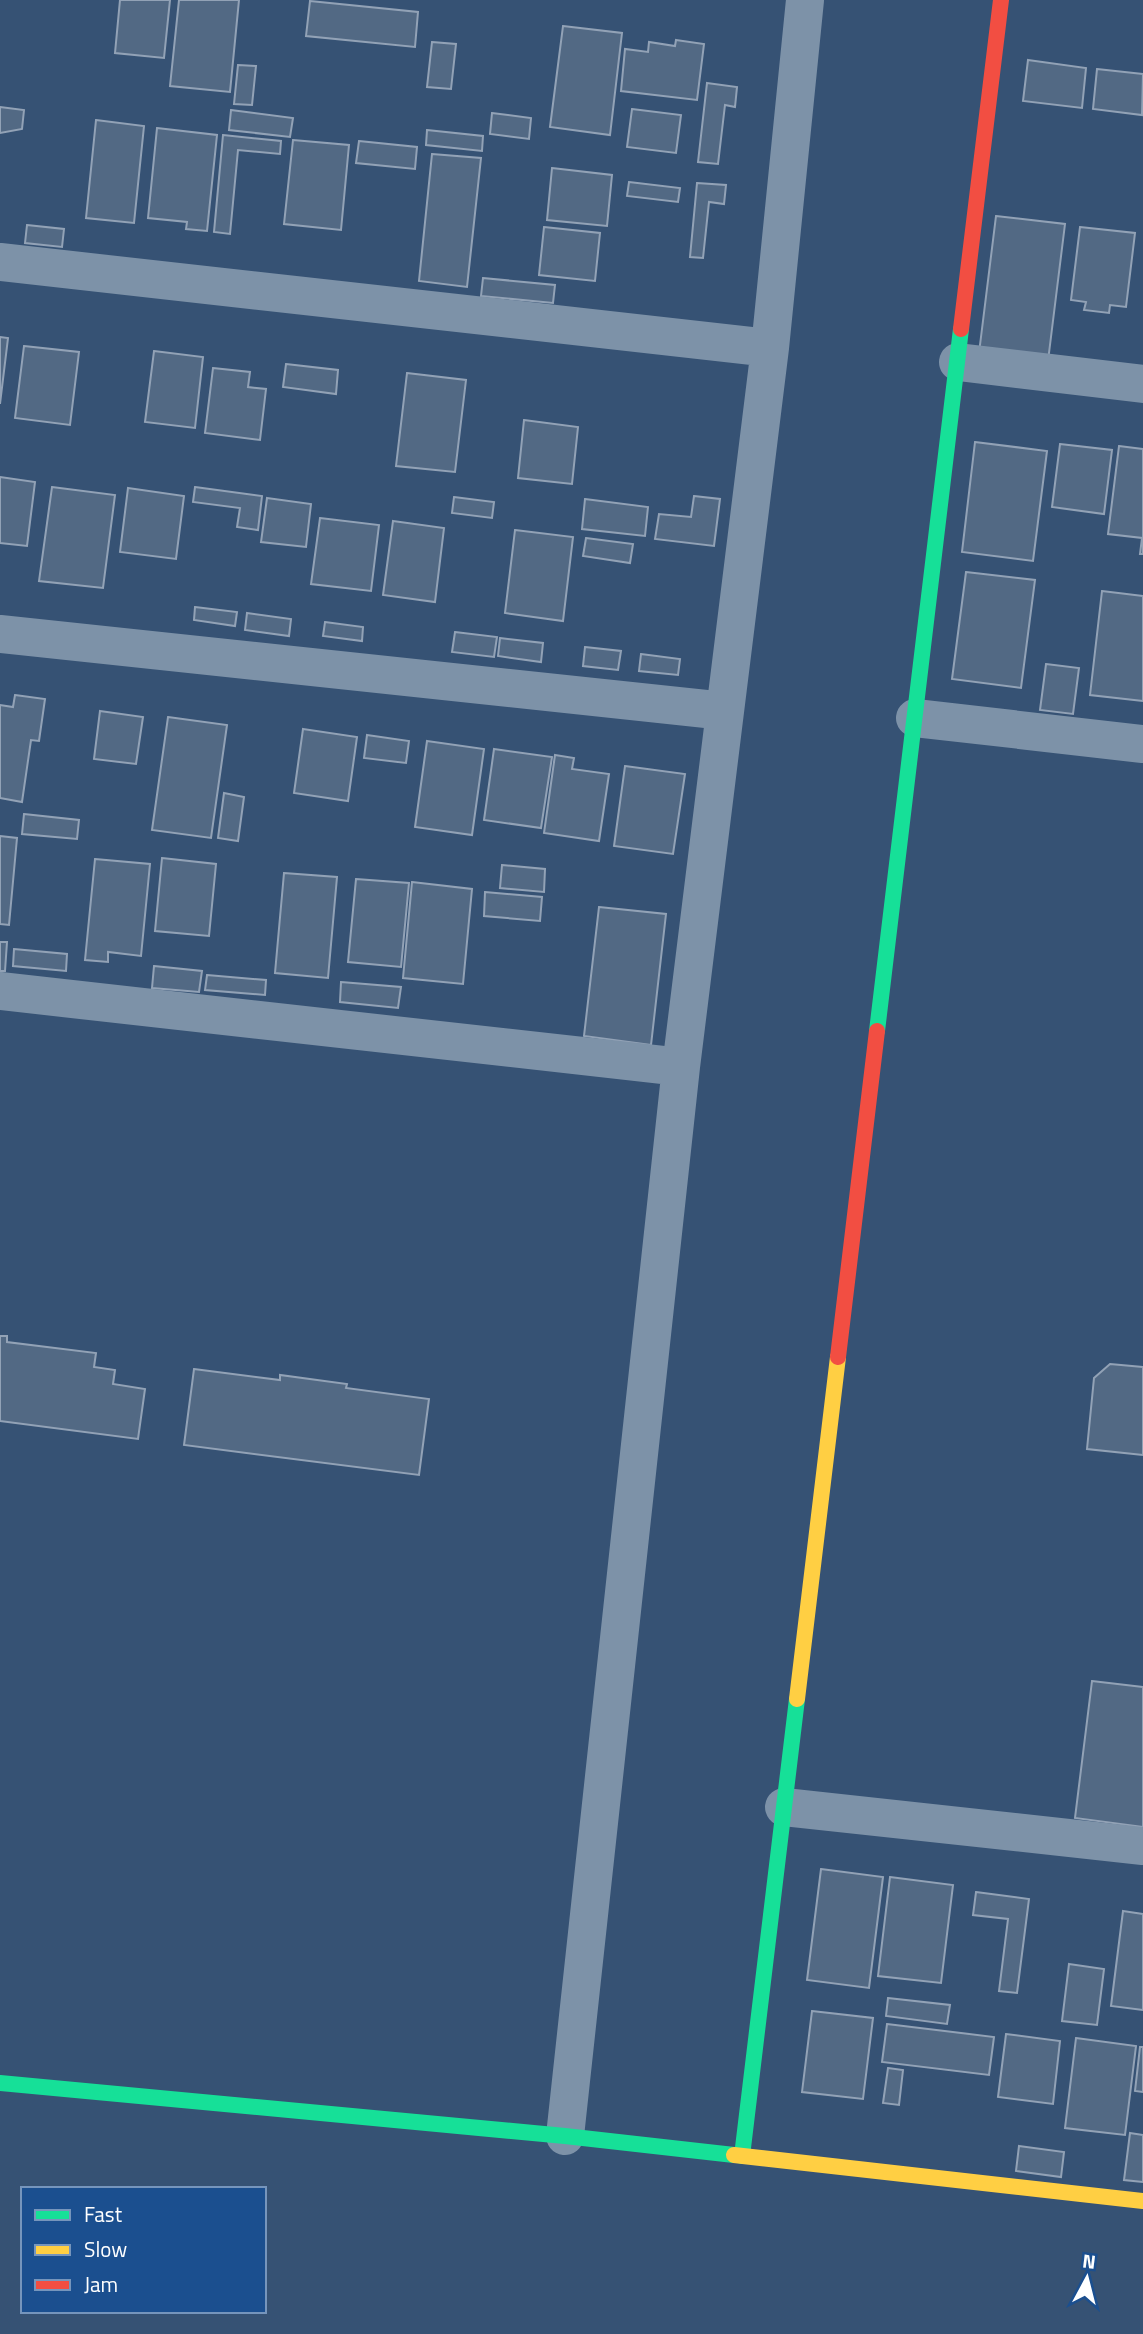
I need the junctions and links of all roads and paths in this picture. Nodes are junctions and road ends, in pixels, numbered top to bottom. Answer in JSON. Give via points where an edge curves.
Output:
{"nodes":[{"id":1,"x":805,"y":0,"type":"edge"},
{"id":2,"x":1001,"y":0,"type":"edge"},
{"id":3,"x":0,"y":262,"type":"edge"},
{"id":4,"x":770,"y":348,"type":"junction"},
{"id":5,"x":958,"y":362,"type":"junction"},
{"id":6,"x":1143,"y":384,"type":"edge"},
{"id":7,"x":0,"y":634,"type":"edge"},
{"id":8,"x":725,"y":711,"type":"junction"},
{"id":9,"x":915,"y":719,"type":"junction"},
{"id":10,"x":1143,"y":744,"type":"edge"},
{"id":11,"x":0,"y":991,"type":"edge"},
{"id":12,"x":681,"y":1067,"type":"junction"},
{"id":13,"x":784,"y":1807,"type":"junction"},
{"id":14,"x":1143,"y":1846,"type":"edge"},
{"id":15,"x":0,"y":2082,"type":"edge"},
{"id":16,"x":565,"y":2136,"type":"junction"},
{"id":17,"x":742,"y":2156,"type":"junction"},
{"id":18,"x":1143,"y":2200,"type":"edge"}],
"edges":[{"from":1,"to":4,"type":"street"},
{"from":2,"to":5,"type":"street"},
{"from":3,"to":4,"type":"street"},
{"from":4,"to":8,"type":"street"},
{"from":5,"to":6,"type":"street"},
{"from":5,"to":9,"type":"street"},
{"from":7,"to":8,"type":"street"},
{"from":8,"to":12,"type":"street"},
{"from":9,"to":10,"type":"street"},
{"from":9,"to":13,"type":"street"},
{"from":11,"to":12,"type":"street"},
{"from":12,"to":16,"type":"street"},
{"from":13,"to":14,"type":"street"},
{"from":13,"to":17,"type":"street"},
{"from":15,"to":16,"type":"street"},
{"from":16,"to":17,"type":"street"},
{"from":17,"to":18,"type":"street"}]}
